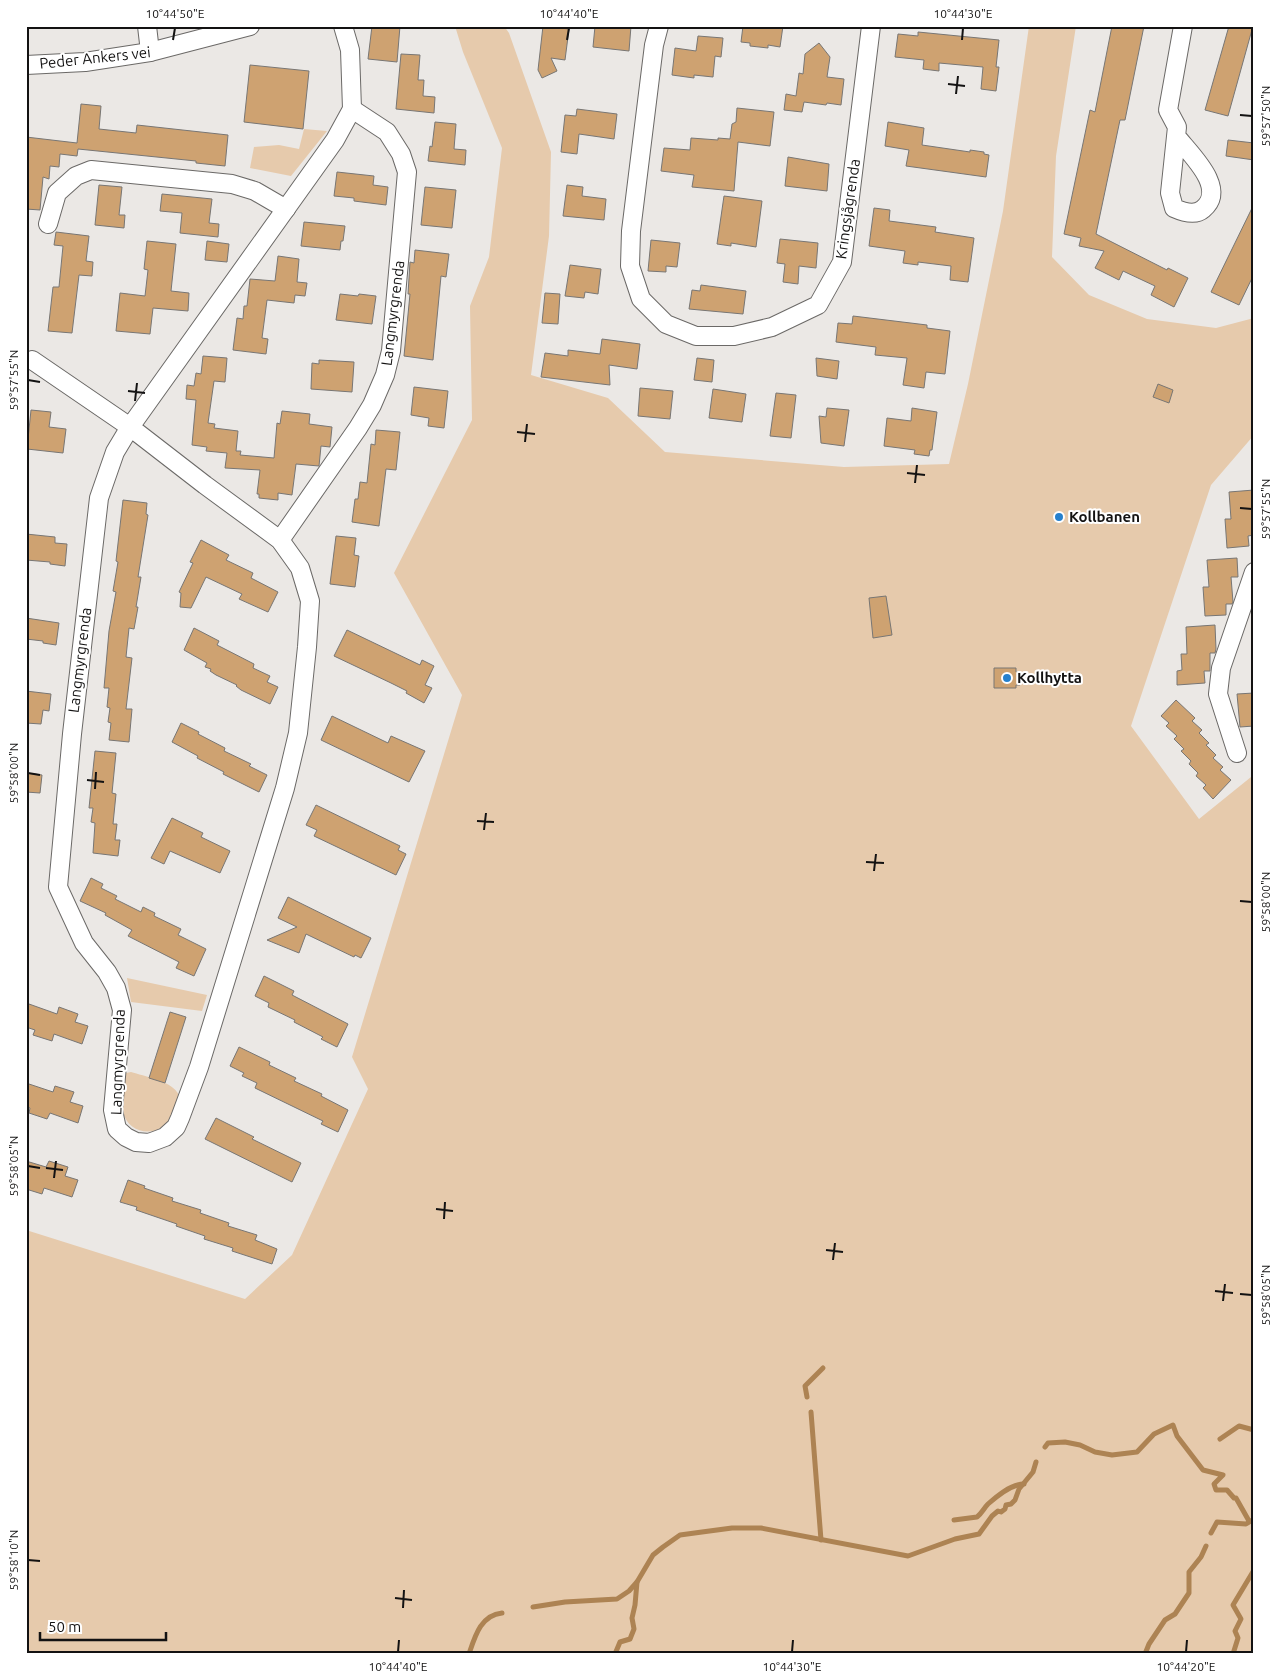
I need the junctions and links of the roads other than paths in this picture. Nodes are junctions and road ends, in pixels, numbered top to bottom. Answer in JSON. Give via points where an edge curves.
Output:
{"nodes":[{"id":1,"x":147,"y":26,"type":"edge"},
{"id":2,"x":250,"y":26,"type":"edge"},
{"id":3,"x":343,"y":26,"type":"edge"},
{"id":4,"x":659,"y":26,"type":"edge"},
{"id":5,"x":871,"y":26,"type":"edge"},
{"id":6,"x":1183,"y":26,"type":"edge"},
{"id":7,"x":150,"y":52,"type":"junction"},
{"id":8,"x":26,"y":65,"type":"edge"},
{"id":9,"x":352,"y":109,"type":"junction"},
{"id":10,"x":1176,"y":136,"type":"dead end"},
{"id":11,"x":286,"y":209,"type":"junction"},
{"id":12,"x":48,"y":224,"type":"dead end"},
{"id":13,"x":32,"y":360,"type":"dead end"},
{"id":14,"x":130,"y":428,"type":"junction"},
{"id":15,"x":280,"y":540,"type":"junction"},
{"id":16,"x":1254,"y":572,"type":"edge"},
{"id":17,"x":1237,"y":753,"type":"dead end"}],
"edges":[{"from":1,"to":7,"type":"street"},
{"from":2,"to":7,"type":"street","name":"Peder Ankers vei"},
{"from":3,"to":9,"type":"street","via":[[350,50]]},
{"from":4,"to":5,"type":"street","name":"Kringsjågrenda","via":[[631,230],[630,266],[640,299],[666,324],[696,336],[734,336],[772,326],[818,305],[842,262]]},
{"from":6,"to":10,"type":"street","via":[[1168,110],[1177,127]]},
{"from":7,"to":8,"type":"street","name":"Peder Ankers vei","via":[[85,62]]},
{"from":9,"to":11,"type":"street","name":"Langmyrgrenda","via":[[335,140]]},
{"from":9,"to":15,"type":"street","name":"Langmyrgrenda","via":[[387,132],[401,154],[406,172],[391,351],[372,405]]},
{"from":11,"to":12,"type":"street","via":[[255,191],[232,184],[91,170],[76,176],[56,193]]},
{"from":11,"to":14,"type":"street","name":"Langmyrgrenda"},
{"from":13,"to":14,"type":"street","name":"Langmyrgrenda"},
{"from":14,"to":15,"type":"street","name":"Langmyrgrenda"},
{"from":14,"to":15,"type":"street","name":"Langmyrgrenda","via":[[115,452],[99,498],[58,887],[84,943],[116,988],[122,1010],[112,1110],[117,1129],[136,1142],[149,1144],[158,1141],[176,1127],[180,1118],[199,1067],[285,788],[298,733],[310,601],[300,568]]},
{"from":16,"to":17,"type":"street","via":[[1221,668],[1218,694]]}]}
